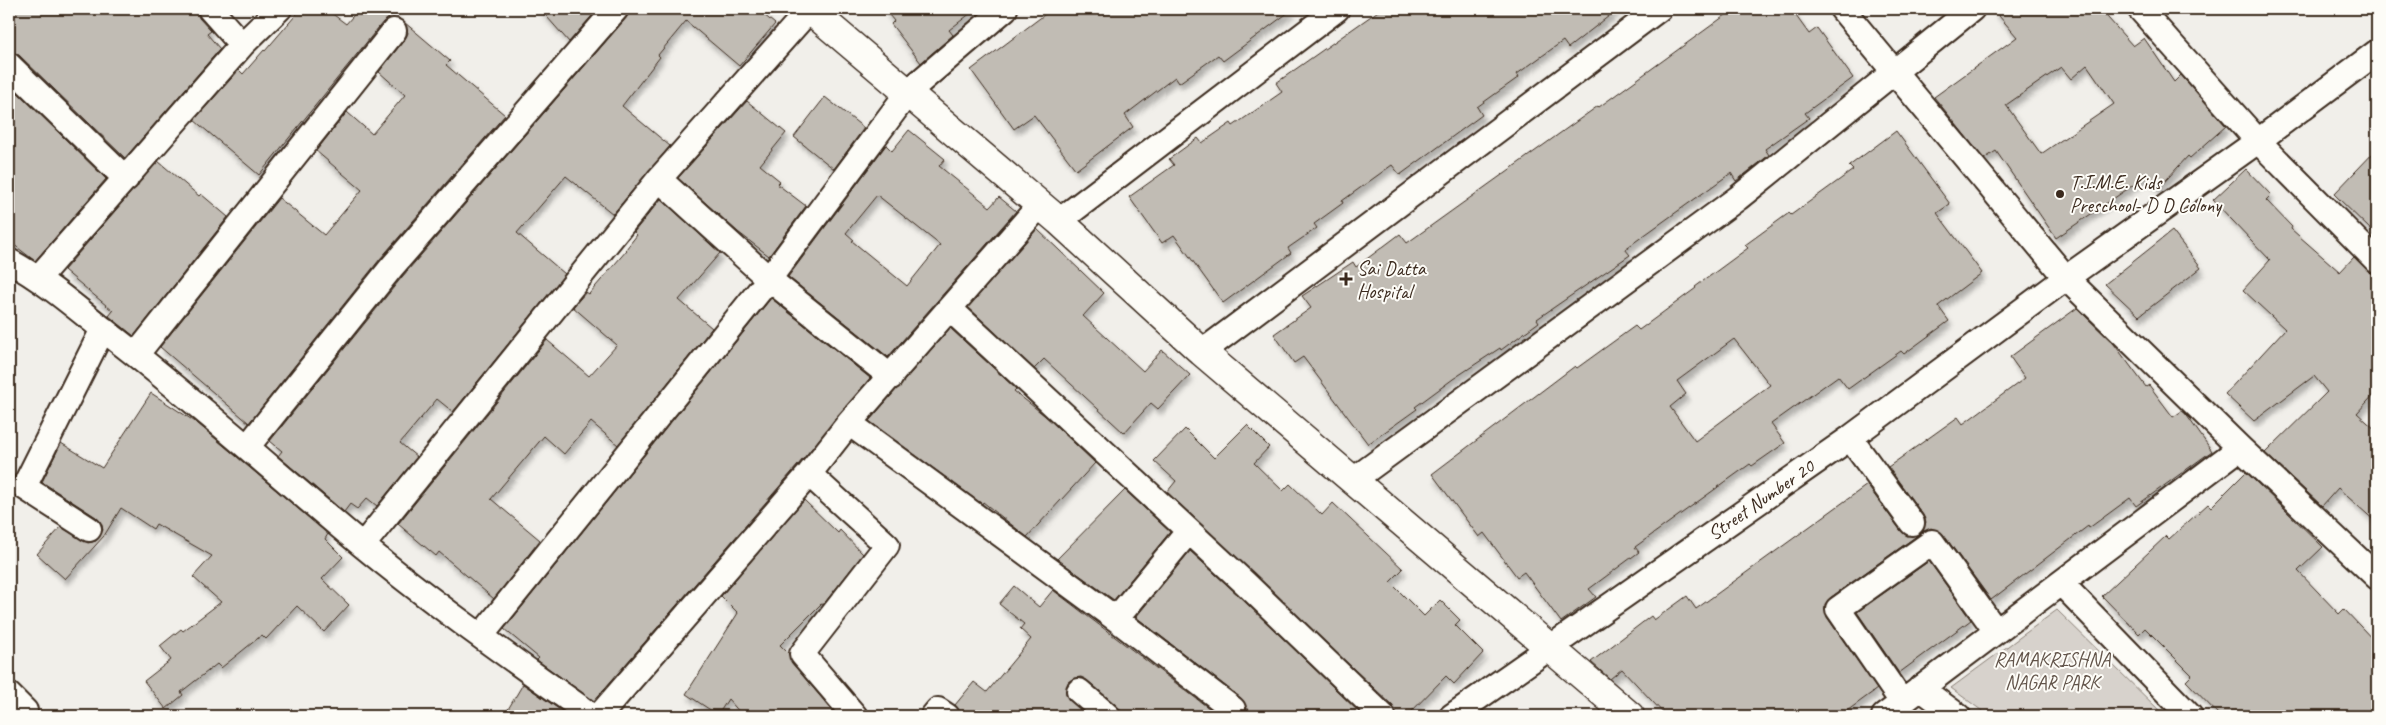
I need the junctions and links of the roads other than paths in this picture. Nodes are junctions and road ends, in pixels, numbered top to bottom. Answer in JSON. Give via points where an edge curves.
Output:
{"nodes":[{"id":1,"x":210,"y":9,"type":"edge"},
{"id":2,"x":279,"y":9,"type":"edge"},
{"id":3,"x":616,"y":9,"type":"edge"},
{"id":4,"x":809,"y":9,"type":"edge"},
{"id":5,"x":1005,"y":9,"type":"edge"},
{"id":6,"x":1337,"y":9,"type":"edge"},
{"id":7,"x":1658,"y":9,"type":"edge"},
{"id":8,"x":1842,"y":9,"type":"edge"},
{"id":9,"x":1972,"y":9,"type":"edge"},
{"id":10,"x":2140,"y":9,"type":"edge"},
{"id":11,"x":394,"y":31,"type":"dead end"},
{"id":12,"x":242,"y":45,"type":"junction"},
{"id":13,"x":2377,"y":52,"type":"edge"},
{"id":14,"x":9,"y":64,"type":"edge"},
{"id":15,"x":1894,"y":73,"type":"junction"},
{"id":16,"x":909,"y":92,"type":"junction"},
{"id":17,"x":2258,"y":141,"type":"junction"},
{"id":18,"x":126,"y":179,"type":"junction"},
{"id":19,"x":659,"y":179,"type":"junction"},
{"id":20,"x":1049,"y":213,"type":"junction"},
{"id":21,"x":9,"y":261,"type":"edge"},
{"id":22,"x":2377,"y":261,"type":"edge"},
{"id":23,"x":39,"y":278,"type":"junction"},
{"id":24,"x":2066,"y":278,"type":"junction"},
{"id":25,"x":770,"y":279,"type":"junction"},
{"id":26,"x":950,"y":309,"type":"junction"},
{"id":27,"x":103,"y":329,"type":"junction"},
{"id":28,"x":1202,"y":352,"type":"junction"},
{"id":29,"x":136,"y":355,"type":"junction"},
{"id":30,"x":891,"y":376,"type":"junction"},
{"id":31,"x":850,"y":423,"type":"junction"},
{"id":32,"x":1850,"y":438,"type":"junction"},
{"id":33,"x":248,"y":446,"type":"junction"},
{"id":34,"x":2240,"y":448,"type":"junction"},
{"id":35,"x":809,"y":474,"type":"junction"},
{"id":36,"x":1352,"y":481,"type":"junction"},
{"id":37,"x":16,"y":484,"type":"edge"},
{"id":38,"x":1912,"y":523,"type":"dead end"},
{"id":39,"x":89,"y":529,"type":"dead end"},
{"id":40,"x":1188,"y":532,"type":"junction"},
{"id":41,"x":363,"y":545,"type":"junction"},
{"id":42,"x":2377,"y":577,"type":"edge"},
{"id":43,"x":2061,"y":583,"type":"junction"},
{"id":44,"x":1116,"y":619,"type":"junction"},
{"id":45,"x":1996,"y":631,"type":"junction"},
{"id":46,"x":481,"y":636,"type":"junction"},
{"id":47,"x":1548,"y":648,"type":"junction"},
{"id":48,"x":1920,"y":688,"type":"junction"},
{"id":49,"x":1079,"y":691,"type":"dead end"},
{"id":50,"x":1893,"y":709,"type":"edge"},
{"id":51,"x":853,"y":715,"type":"edge"},
{"id":52,"x":592,"y":716,"type":"edge"},
{"id":53,"x":599,"y":716,"type":"edge"},
{"id":54,"x":933,"y":716,"type":"edge"},
{"id":55,"x":947,"y":716,"type":"edge"},
{"id":56,"x":1108,"y":716,"type":"edge"},
{"id":57,"x":1227,"y":716,"type":"edge"},
{"id":58,"x":1383,"y":716,"type":"edge"},
{"id":59,"x":1452,"y":716,"type":"edge"},
{"id":60,"x":1630,"y":716,"type":"edge"},
{"id":61,"x":1958,"y":716,"type":"edge"},
{"id":62,"x":2190,"y":716,"type":"edge"}],
"edges":[{"from":1,"to":12,"type":"street"},
{"from":2,"to":12,"type":"street"},
{"from":3,"to":33,"type":"street","via":[[391,268]]},
{"from":4,"to":16,"type":"street"},
{"from":4,"to":19,"type":"street"},
{"from":5,"to":16,"type":"street"},
{"from":6,"to":20,"type":"street"},
{"from":7,"to":28,"type":"street"},
{"from":8,"to":15,"type":"street"},
{"from":9,"to":15,"type":"street"},
{"from":10,"to":17,"type":"street"},
{"from":11,"to":29,"type":"street"},
{"from":12,"to":18,"type":"street"},
{"from":13,"to":17,"type":"street","name":"Street Number 20"},
{"from":14,"to":18,"type":"street"},
{"from":15,"to":24,"type":"street"},
{"from":15,"to":36,"type":"street","via":[[1738,198]]},
{"from":16,"to":20,"type":"street"},
{"from":16,"to":25,"type":"street"},
{"from":17,"to":22,"type":"street"},
{"from":17,"to":24,"type":"street","name":"Street Number 20"},
{"from":18,"to":23,"type":"street"},
{"from":19,"to":25,"type":"street"},
{"from":19,"to":41,"type":"street"},
{"from":20,"to":26,"type":"street"},
{"from":20,"to":28,"type":"street"},
{"from":21,"to":23,"type":"street"},
{"from":23,"to":27,"type":"street"},
{"from":24,"to":32,"type":"street","name":"Street Number 20"},
{"from":24,"to":34,"type":"street"},
{"from":25,"to":30,"type":"street"},
{"from":25,"to":46,"type":"street"},
{"from":26,"to":30,"type":"street"},
{"from":26,"to":40,"type":"street"},
{"from":27,"to":29,"type":"street"},
{"from":27,"to":37,"type":"street"},
{"from":28,"to":36,"type":"street"},
{"from":29,"to":33,"type":"street"},
{"from":30,"to":31,"type":"street"},
{"from":31,"to":35,"type":"street"},
{"from":31,"to":44,"type":"street"},
{"from":32,"to":38,"type":"street"},
{"from":32,"to":47,"type":"street","name":"Street Number 20"},
{"from":33,"to":41,"type":"street"},
{"from":34,"to":42,"type":"street"},
{"from":34,"to":43,"type":"street"},
{"from":35,"to":51,"type":"street","via":[[887,545],[802,654]]},
{"from":35,"to":53,"type":"street"},
{"from":36,"to":47,"type":"street"},
{"from":37,"to":39,"type":"street"},
{"from":40,"to":44,"type":"street"},
{"from":40,"to":58,"type":"street"},
{"from":41,"to":46,"type":"street"},
{"from":43,"to":45,"type":"street"},
{"from":43,"to":62,"type":"street"},
{"from":44,"to":57,"type":"street","via":[[1233,709]]},
{"from":45,"to":48,"type":"street"},
{"from":45,"to":50,"type":"street","via":[[1932,542],[1838,609]]},
{"from":46,"to":52,"type":"street"},
{"from":47,"to":59,"type":"street","name":"Street Number 20"},
{"from":47,"to":60,"type":"street"},
{"from":48,"to":50,"type":"street"},
{"from":48,"to":61,"type":"street"},
{"from":49,"to":56,"type":"street"},
{"from":54,"to":55,"type":"street","via":[[938,710]]}]}
